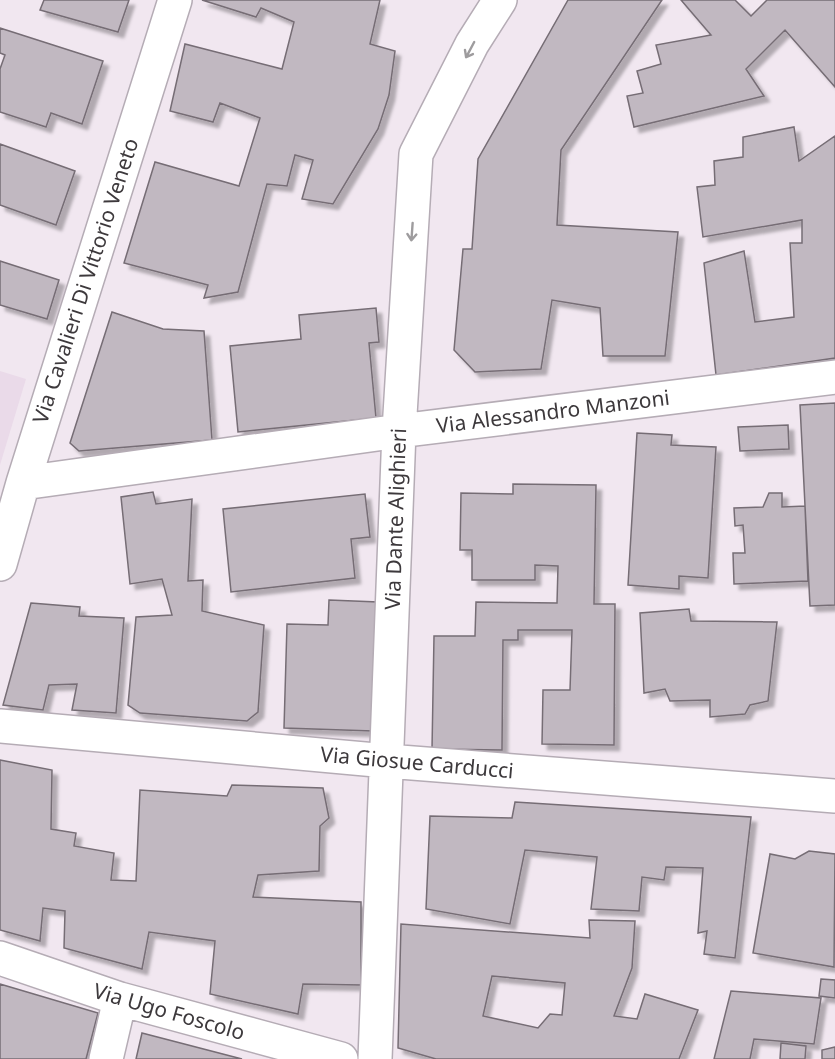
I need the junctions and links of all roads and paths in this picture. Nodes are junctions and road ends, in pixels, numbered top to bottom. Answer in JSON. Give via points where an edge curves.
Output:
{"nodes":[{"id":1,"x":175,"y":0,"type":"edge"},
{"id":2,"x":500,"y":0,"type":"edge"},
{"id":3,"x":835,"y":377,"type":"edge"},
{"id":4,"x":399,"y":430,"type":"junction"},
{"id":5,"x":23,"y":483,"type":"junction"},
{"id":6,"x":0,"y":564,"type":"edge"},
{"id":7,"x":0,"y":726,"type":"edge"},
{"id":8,"x":387,"y":761,"type":"junction"},
{"id":9,"x":835,"y":796,"type":"edge"},
{"id":10,"x":0,"y":958,"type":"edge"},
{"id":11,"x":120,"y":999,"type":"junction"},
{"id":12,"x":106,"y":1059,"type":"edge"},
{"id":13,"x":341,"y":1059,"type":"edge"},
{"id":14,"x":375,"y":1059,"type":"edge"}],
"edges":[{"from":1,"to":5,"type":"street","name":"Via Cavalieri Di Vittorio Veneto"},
{"from":2,"to":4,"type":"street","name":"Via Dante Alighieri","one_way":true,"via":[[472,44],[417,154]]},
{"from":3,"to":4,"type":"street","name":"Via Alessandro Manzoni"},
{"from":4,"to":5,"type":"street","name":"Via Alessandro Manzoni"},
{"from":4,"to":8,"type":"street","name":"Via Dante Alighieri"},
{"from":5,"to":6,"type":"street","name":"Via Cavalieri Di Vittorio Veneto"},
{"from":7,"to":8,"type":"street","name":"Via Giosue Carducci"},
{"from":8,"to":9,"type":"street","name":"Via Giosue Carducci"},
{"from":8,"to":14,"type":"street","name":"Via Dante Alighieri"},
{"from":10,"to":11,"type":"street","name":"Via Ugo Foscolo"},
{"from":11,"to":12,"type":"street"},
{"from":11,"to":13,"type":"street","name":"Via Ugo Foscolo"}]}
